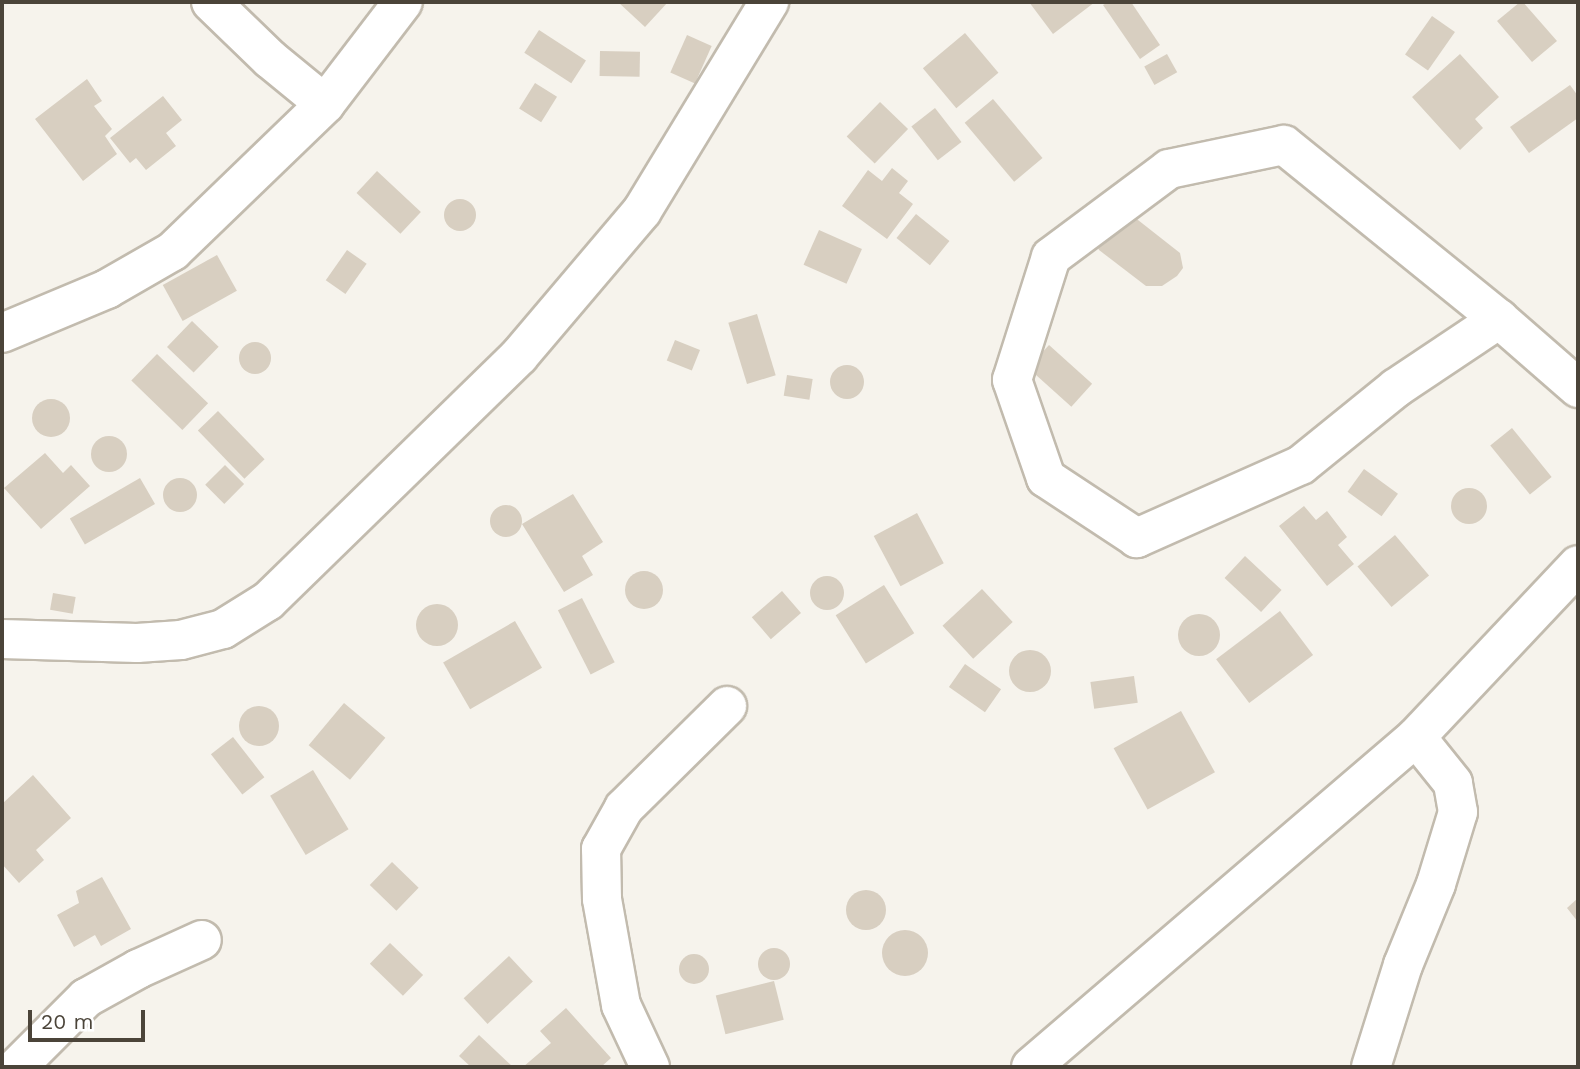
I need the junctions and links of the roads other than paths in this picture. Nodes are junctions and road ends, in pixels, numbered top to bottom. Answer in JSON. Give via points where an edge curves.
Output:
{"nodes":[{"id":1,"x":211,"y":2,"type":"edge"},
{"id":2,"x":403,"y":2,"type":"edge"},
{"id":3,"x":769,"y":2,"type":"edge"},
{"id":4,"x":325,"y":104,"type":"junction"},
{"id":5,"x":1499,"y":320,"type":"junction"},
{"id":6,"x":2,"y":333,"type":"edge"},
{"id":7,"x":1578,"y":388,"type":"edge"},
{"id":8,"x":1578,"y":565,"type":"edge"},
{"id":9,"x":2,"y":639,"type":"edge"},
{"id":10,"x":727,"y":706,"type":"dead end"},
{"id":11,"x":1416,"y":737,"type":"junction"},
{"id":12,"x":202,"y":940,"type":"dead end"},
{"id":13,"x":17,"y":1067,"type":"edge"},
{"id":14,"x":650,"y":1067,"type":"edge"},
{"id":15,"x":1031,"y":1067,"type":"edge"},
{"id":16,"x":1371,"y":1067,"type":"edge"}],
"edges":[{"from":1,"to":4,"type":"street"},
{"from":2,"to":4,"type":"street"},
{"from":3,"to":9,"type":"street","via":[[642,211],[519,356],[268,601],[222,629],[181,640]]},
{"from":4,"to":6,"type":"street","via":[[173,250],[107,289]]},
{"from":5,"to":5,"type":"street","via":[[1284,145],[1169,169],[1051,257],[1012,380],[1046,478],[1137,538],[1301,465],[1396,388]]},
{"from":5,"to":7,"type":"street"},
{"from":8,"to":11,"type":"street"},
{"from":10,"to":14,"type":"street","via":[[624,808],[601,849],[602,899],[621,1005]]},
{"from":11,"to":15,"type":"street"},
{"from":11,"to":16,"type":"street","via":[[1453,783],[1458,812]]},
{"from":12,"to":13,"type":"street","via":[[86,998]]}]}
